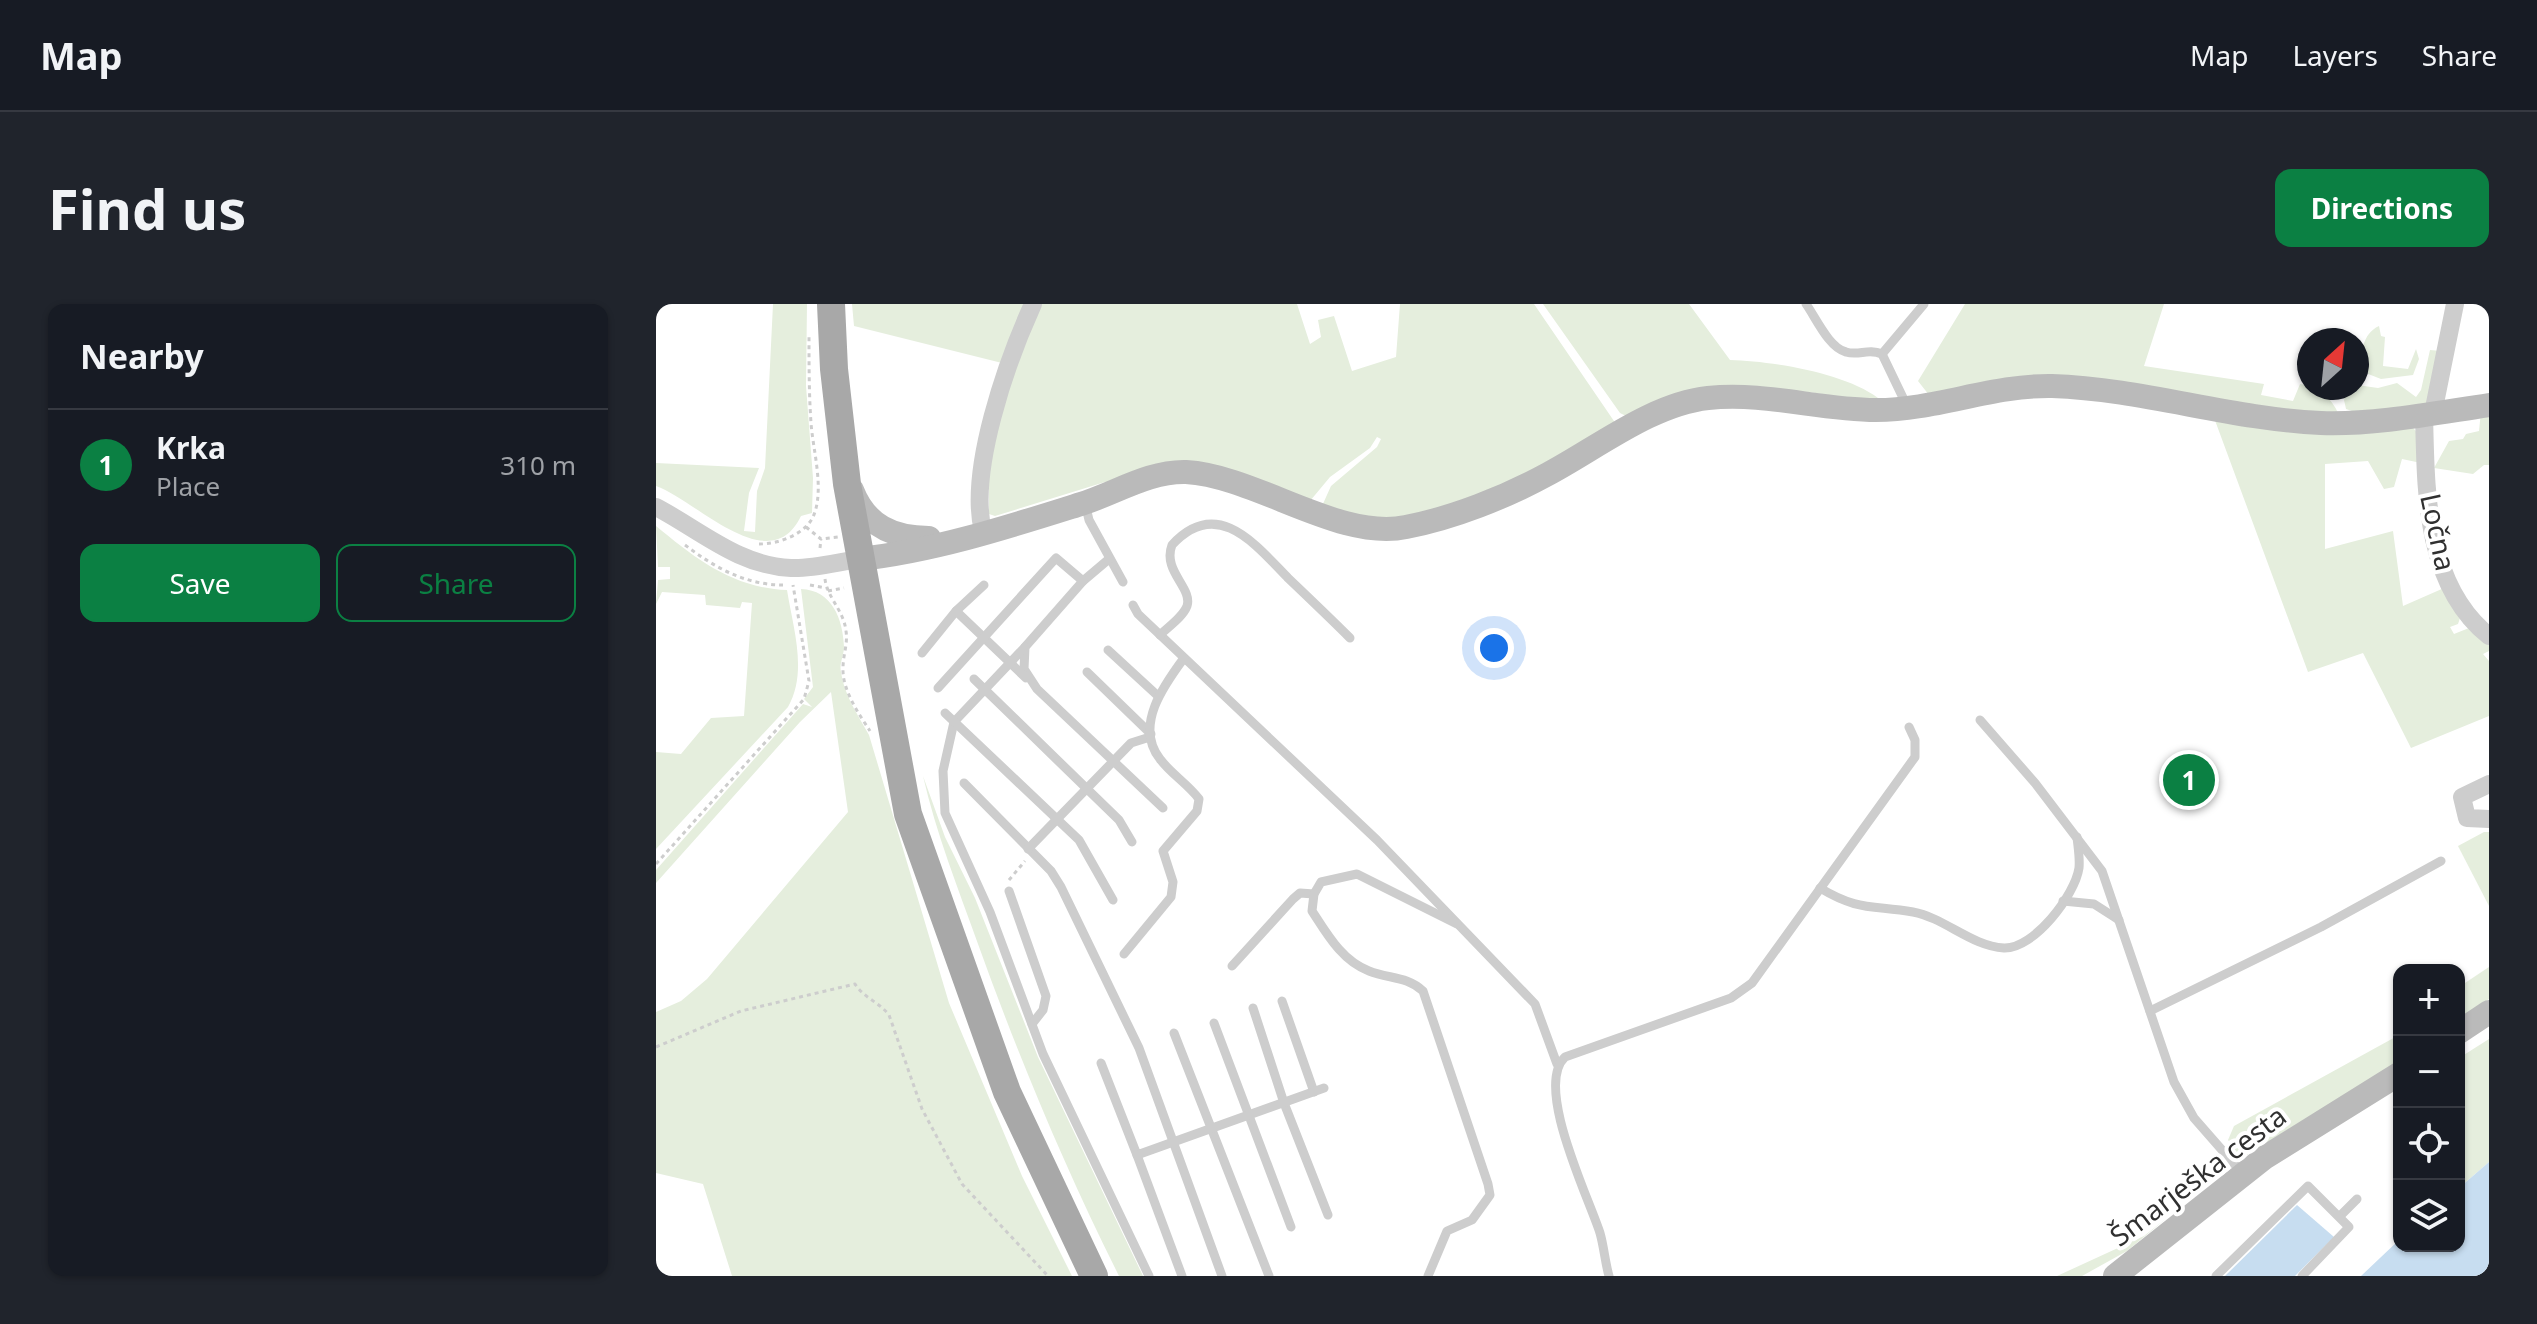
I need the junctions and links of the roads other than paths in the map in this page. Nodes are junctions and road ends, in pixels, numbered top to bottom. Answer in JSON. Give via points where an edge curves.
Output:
{"nodes":[{"id":1,"x":831,"y":304,"type":"edge"},
{"id":2,"x":1033,"y":304,"type":"edge"},
{"id":3,"x":1806,"y":304,"type":"edge"},
{"id":4,"x":1924,"y":304,"type":"edge"},
{"id":5,"x":2455,"y":304,"type":"edge"},
{"id":6,"x":1882,"y":354,"type":"junction"},
{"id":7,"x":2489,"y":405,"type":"edge"},
{"id":8,"x":1907,"y":407,"type":"junction"},
{"id":9,"x":2429,"y":414,"type":"junction"},
{"id":10,"x":840,"y":427,"type":"junction"},
{"id":11,"x":1085,"y":503,"type":"junction"},
{"id":12,"x":656,"y":507,"type":"edge"},
{"id":13,"x":983,"y":531,"type":"junction"},
{"id":14,"x":956,"y":539,"type":"junction"},
{"id":15,"x":860,"y":559,"type":"junction"},
{"id":16,"x":1109,"y":559,"type":"junction"},
{"id":17,"x":1083,"y":581,"type":"junction"},
{"id":18,"x":1123,"y":582,"type":"dead end"},
{"id":19,"x":984,"y":585,"type":"dead end"},
{"id":20,"x":1133,"y":605,"type":"dead end"},
{"id":21,"x":956,"y":611,"type":"junction"},
{"id":22,"x":1160,"y":635,"type":"junction"},
{"id":23,"x":985,"y":636,"type":"junction"},
{"id":24,"x":2489,"y":636,"type":"edge"},
{"id":25,"x":1350,"y":638,"type":"dead end"},
{"id":26,"x":1025,"y":647,"type":"junction"},
{"id":27,"x":1108,"y":650,"type":"dead end"},
{"id":28,"x":922,"y":653,"type":"dead end"},
{"id":29,"x":1184,"y":658,"type":"junction"},
{"id":30,"x":1010,"y":661,"type":"junction"},
{"id":31,"x":1087,"y":672,"type":"dead end"},
{"id":32,"x":974,"y":679,"type":"dead end"},
{"id":33,"x":938,"y":688,"type":"dead end"},
{"id":34,"x":984,"y":689,"type":"junction"},
{"id":35,"x":1037,"y":689,"type":"junction"},
{"id":36,"x":1158,"y":696,"type":"junction"},
{"id":37,"x":945,"y":713,"type":"dead end"},
{"id":38,"x":1980,"y":720,"type":"dead end"},
{"id":39,"x":954,"y":722,"type":"junction"},
{"id":40,"x":1909,"y":727,"type":"dead end"},
{"id":41,"x":1150,"y":735,"type":"junction"},
{"id":42,"x":1113,"y":761,"type":"junction"},
{"id":43,"x":964,"y":783,"type":"dead end"},
{"id":44,"x":2489,"y":784,"type":"edge"},
{"id":45,"x":1087,"y":787,"type":"junction"},
{"id":46,"x":1163,"y":808,"type":"dead end"},
{"id":47,"x":1057,"y":819,"type":"junction"},
{"id":48,"x":2489,"y":819,"type":"edge"},
{"id":49,"x":2077,"y":837,"type":"junction"},
{"id":50,"x":1132,"y":842,"type":"dead end"},
{"id":51,"x":1031,"y":851,"type":"junction"},
{"id":52,"x":2441,"y":861,"type":"dead end"},
{"id":53,"x":1820,"y":888,"type":"junction"},
{"id":54,"x":1009,"y":891,"type":"road end"},
{"id":55,"x":1314,"y":894,"type":"junction"},
{"id":56,"x":1113,"y":900,"type":"dead end"},
{"id":57,"x":2063,"y":901,"type":"junction"},
{"id":58,"x":2120,"y":921,"type":"junction"},
{"id":59,"x":1457,"y":924,"type":"junction"},
{"id":60,"x":1124,"y":954,"type":"dead end"},
{"id":61,"x":1232,"y":966,"type":"dead end"},
{"id":62,"x":1282,"y":1001,"type":"dead end"},
{"id":63,"x":1253,"y":1008,"type":"dead end"},
{"id":64,"x":2150,"y":1011,"type":"junction"},
{"id":65,"x":2489,"y":1012,"type":"edge"},
{"id":66,"x":1214,"y":1023,"type":"dead end"},
{"id":67,"x":1032,"y":1024,"type":"junction"},
{"id":68,"x":2465,"y":1028,"type":"edge"},
{"id":69,"x":1174,"y":1033,"type":"dead end"},
{"id":70,"x":1101,"y":1063,"type":"dead end"},
{"id":71,"x":1557,"y":1064,"type":"junction"},
{"id":72,"x":2393,"y":1078,"type":"edge"},
{"id":73,"x":1284,"y":1103,"type":"junction"},
{"id":74,"x":1248,"y":1116,"type":"junction"},
{"id":75,"x":1211,"y":1129,"type":"junction"},
{"id":76,"x":1173,"y":1143,"type":"junction"},
{"id":77,"x":1137,"y":1155,"type":"junction"},
{"id":78,"x":2243,"y":1174,"type":"junction"},
{"id":79,"x":2357,"y":1199,"type":"dead end"},
{"id":80,"x":1328,"y":1215,"type":"dead end"},
{"id":81,"x":2340,"y":1216,"type":"junction"},
{"id":82,"x":1291,"y":1227,"type":"dead end"},
{"id":83,"x":1094,"y":1276,"type":"edge"},
{"id":84,"x":1149,"y":1276,"type":"edge"},
{"id":85,"x":1182,"y":1276,"type":"edge"},
{"id":86,"x":1222,"y":1276,"type":"edge"},
{"id":87,"x":1269,"y":1276,"type":"edge"},
{"id":88,"x":1428,"y":1276,"type":"edge"},
{"id":89,"x":1609,"y":1276,"type":"edge"},
{"id":90,"x":2115,"y":1276,"type":"edge"},
{"id":91,"x":2216,"y":1276,"type":"edge"},
{"id":92,"x":2302,"y":1276,"type":"edge"}],
"edges":[{"from":1,"to":10,"type":"main road"},
{"from":2,"to":13,"type":"street","via":[[983,461],[977,508]]},
{"from":3,"to":6,"type":"lane","via":[[1837,348],[1849,354],[1869,349]]},
{"from":4,"to":6,"type":"lane"},
{"from":5,"to":9,"type":"street","name":"Ločna"},
{"from":6,"to":8,"type":"lane"},
{"from":7,"to":9,"type":"street"},
{"from":8,"to":9,"type":"street","via":[[2052,386],[2323,423]]},
{"from":8,"to":11,"type":"street","via":[[1857,409],[1748,396],[1703,399],[1665,412],[1512,491],[1392,530],[1361,527],[1185,472],[1155,476]]},
{"from":9,"to":24,"type":"street","name":"Ločna","via":[[2426,495],[2435,544],[2451,589]]},
{"from":10,"to":14,"type":"street","via":[[852,490],[873,522],[908,538]]},
{"from":10,"to":15,"type":"main road"},
{"from":11,"to":13,"type":"street"},
{"from":11,"to":16,"type":"lane"},
{"from":12,"to":15,"type":"street","via":[[739,556],[762,563],[792,568]]},
{"from":13,"to":14,"type":"street"},
{"from":14,"to":15,"type":"street"},
{"from":15,"to":83,"type":"main road","via":[[908,814],[1007,1092]]},
{"from":16,"to":17,"type":"lane"},
{"from":16,"to":18,"type":"lane"},
{"from":17,"to":23,"type":"lane","via":[[1056,558]]},
{"from":17,"to":26,"type":"lane"},
{"from":19,"to":21,"type":"lane"},
{"from":20,"to":22,"type":"lane"},
{"from":21,"to":23,"type":"lane"},
{"from":21,"to":28,"type":"lane"},
{"from":22,"to":25,"type":"lane","via":[[1187,609],[1188,600],[1170,564],[1172,545],[1190,528],[1216,525],[1244,534]]},
{"from":22,"to":29,"type":"lane"},
{"from":23,"to":30,"type":"lane"},
{"from":23,"to":33,"type":"lane"},
{"from":26,"to":30,"type":"lane"},
{"from":26,"to":35,"type":"lane","via":[[1024,669]]},
{"from":27,"to":36,"type":"lane"},
{"from":29,"to":36,"type":"lane"},
{"from":29,"to":59,"type":"lane","via":[[1377,840]]},
{"from":30,"to":34,"type":"lane"},
{"from":30,"to":35,"type":"lane"},
{"from":31,"to":41,"type":"lane"},
{"from":32,"to":34,"type":"lane"},
{"from":34,"to":39,"type":"lane"},
{"from":34,"to":45,"type":"lane"},
{"from":35,"to":42,"type":"lane"},
{"from":36,"to":41,"type":"lane"},
{"from":37,"to":39,"type":"lane"},
{"from":38,"to":49,"type":"lane"},
{"from":39,"to":47,"type":"lane"},
{"from":39,"to":67,"type":"lane","via":[[943,771],[945,813]]},
{"from":40,"to":53,"type":"lane","via":[[1915,757]]},
{"from":41,"to":42,"type":"lane","via":[[1131,743]]},
{"from":41,"to":60,"type":"lane","via":[[1157,756],[1199,799],[1197,811],[1163,851],[1173,882],[1171,897]]},
{"from":42,"to":45,"type":"lane"},
{"from":42,"to":46,"type":"lane"},
{"from":43,"to":51,"type":"lane"},
{"from":44,"to":48,"type":"street","via":[[2460,802],[2467,818]]},
{"from":45,"to":47,"type":"lane"},
{"from":45,"to":50,"type":"lane"},
{"from":47,"to":51,"type":"lane"},
{"from":47,"to":56,"type":"lane","via":[[1092,859]]},
{"from":49,"to":57,"type":"lane","via":[[2079,869]]},
{"from":49,"to":58,"type":"lane","via":[[2102,871]]},
{"from":51,"to":76,"type":"lane","via":[[1051,871],[1078,921],[1139,1048]]},
{"from":52,"to":64,"type":"lane"},
{"from":53,"to":57,"type":"lane","via":[[1853,906],[1914,912],[2004,948],[2032,937]]},
{"from":53,"to":71,"type":"lane","via":[[1752,983],[1731,998]]},
{"from":54,"to":67,"type":"lane","via":[[1046,996]]},
{"from":55,"to":59,"type":"lane","via":[[1321,882],[1357,874]]},
{"from":55,"to":61,"type":"lane","via":[[1300,893],[1293,899]]},
{"from":55,"to":88,"type":"lane","via":[[1312,911],[1348,958],[1423,991],[1488,1184],[1490,1195],[1472,1220],[1447,1231]]},
{"from":57,"to":58,"type":"lane","via":[[2094,904]]},
{"from":58,"to":64,"type":"lane"},
{"from":59,"to":71,"type":"lane","via":[[1535,1004]]},
{"from":62,"to":73,"type":"lane","via":[[1319,1090]]},
{"from":63,"to":73,"type":"lane"},
{"from":64,"to":78,"type":"lane","via":[[2174,1082],[2194,1118]]},
{"from":65,"to":68,"type":"street"},
{"from":66,"to":74,"type":"lane"},
{"from":67,"to":84,"type":"lane"},
{"from":69,"to":75,"type":"lane"},
{"from":70,"to":77,"type":"lane"},
{"from":71,"to":89,"type":"lane","via":[[1553,1083],[1558,1107],[1601,1235]]},
{"from":72,"to":78,"type":"street","name":"Šmarješka cesta"},
{"from":73,"to":74,"type":"lane"},
{"from":73,"to":80,"type":"lane"},
{"from":74,"to":75,"type":"lane"},
{"from":74,"to":82,"type":"lane"},
{"from":75,"to":76,"type":"lane"},
{"from":75,"to":87,"type":"lane"},
{"from":76,"to":77,"type":"lane"},
{"from":76,"to":86,"type":"lane"},
{"from":77,"to":85,"type":"lane"},
{"from":78,"to":90,"type":"street","name":"Šmarješka cesta"},
{"from":79,"to":81,"type":"lane"},
{"from":81,"to":91,"type":"lane","via":[[2308,1186]]},
{"from":81,"to":92,"type":"lane","via":[[2349,1227]]}]}
